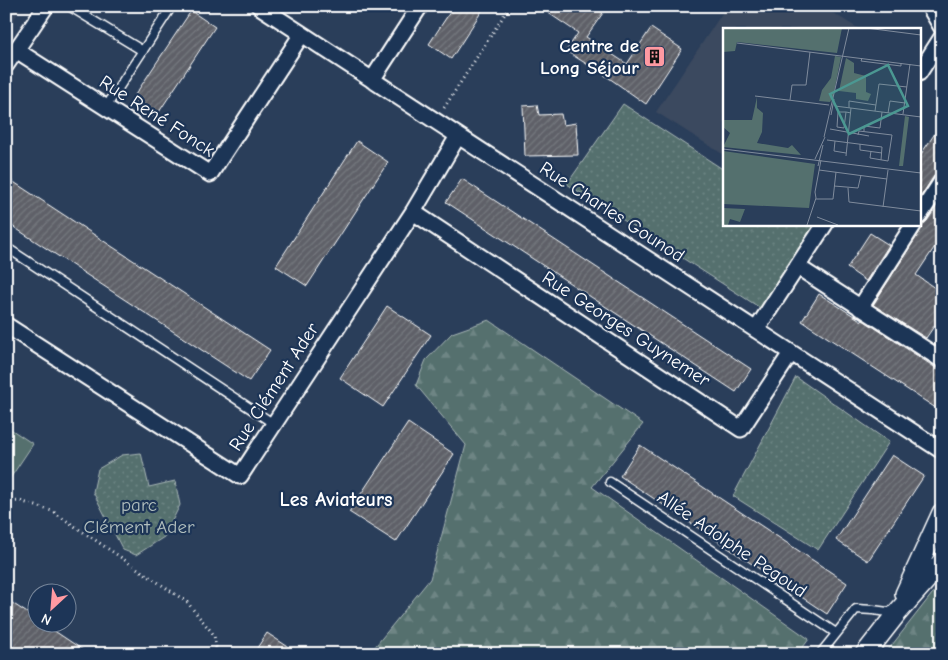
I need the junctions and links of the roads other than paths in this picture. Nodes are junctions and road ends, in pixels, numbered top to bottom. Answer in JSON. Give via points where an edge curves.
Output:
{"nodes":[{"id":1,"x":46,"y":6,"type":"edge"},
{"id":2,"x":69,"y":6,"type":"edge"},
{"id":3,"x":172,"y":6,"type":"edge"},
{"id":4,"x":260,"y":6,"type":"edge"},
{"id":5,"x":420,"y":6,"type":"edge"},
{"id":6,"x":929,"y":6,"type":"edge"},
{"id":7,"x":942,"y":28,"type":"edge"},
{"id":8,"x":302,"y":34,"type":"junction"},
{"id":9,"x":942,"y":37,"type":"edge"},
{"id":10,"x":16,"y":50,"type":"junction"},
{"id":11,"x":143,"y":51,"type":"junction"},
{"id":12,"x":6,"y":65,"type":"edge"},
{"id":13,"x":920,"y":71,"type":"edge"},
{"id":14,"x":372,"y":80,"type":"junction"},
{"id":15,"x":106,"y":108,"type":"junction"},
{"id":16,"x":458,"y":136,"type":"junction"},
{"id":17,"x":942,"y":181,"type":"edge"},
{"id":18,"x":413,"y":212,"type":"junction"},
{"id":19,"x":920,"y":214,"type":"edge"},
{"id":20,"x":824,"y":225,"type":"edge"},
{"id":21,"x":913,"y":225,"type":"edge"},
{"id":22,"x":6,"y":247,"type":"edge"},
{"id":23,"x":798,"y":268,"type":"junction"},
{"id":24,"x":860,"y":308,"type":"junction"},
{"id":25,"x":6,"y":325,"type":"edge"},
{"id":26,"x":756,"y":330,"type":"junction"},
{"id":27,"x":791,"y":353,"type":"junction"},
{"id":28,"x":942,"y":360,"type":"edge"},
{"id":29,"x":274,"y":424,"type":"junction"},
{"id":30,"x":942,"y":451,"type":"edge"},
{"id":31,"x":610,"y":482,"type":"dead end"},
{"id":32,"x":942,"y":514,"type":"edge"},
{"id":33,"x":942,"y":562,"type":"edge"},
{"id":34,"x":897,"y":613,"type":"junction"},
{"id":35,"x":836,"y":633,"type":"junction"},
{"id":36,"x":820,"y":654,"type":"edge"},
{"id":37,"x":865,"y":654,"type":"edge"}],
"edges":[{"from":1,"to":10,"type":"street"},
{"from":2,"to":11,"type":"lane"},
{"from":3,"to":11,"type":"lane"},
{"from":4,"to":8,"type":"street","name":"Rue Charles Gounod"},
{"from":5,"to":14,"type":"street"},
{"from":6,"to":7,"type":"street"},
{"from":8,"to":14,"type":"street","name":"Rue Charles Gounod"},
{"from":8,"to":15,"type":"street","name":"Rue René Fonck","via":[[210,174]]},
{"from":9,"to":13,"type":"street"},
{"from":10,"to":12,"type":"street"},
{"from":10,"to":15,"type":"street","name":"Rue René Fonck"},
{"from":11,"to":15,"type":"lane"},
{"from":14,"to":16,"type":"street","name":"Rue Charles Gounod"},
{"from":16,"to":18,"type":"street","name":"Rue Clément Ader"},
{"from":16,"to":26,"type":"street","name":"Rue Charles Gounod"},
{"from":17,"to":19,"type":"street"},
{"from":18,"to":27,"type":"street","name":"Rue Georges Guynemer","via":[[741,429]]},
{"from":18,"to":29,"type":"street","name":"Rue Clément Ader"},
{"from":20,"to":23,"type":"street"},
{"from":21,"to":24,"type":"street"},
{"from":22,"to":29,"type":"lane"},
{"from":23,"to":24,"type":"street"},
{"from":23,"to":26,"type":"street"},
{"from":24,"to":28,"type":"street"},
{"from":25,"to":29,"type":"street","name":"Rue Clément Ader","via":[[240,476]]},
{"from":26,"to":27,"type":"street","name":"Rue Charles Gounod"},
{"from":27,"to":30,"type":"street","name":"Rue Charles Gounod"},
{"from":31,"to":35,"type":"lane","name":"Allée Adolphe Pegoud"},
{"from":32,"to":34,"type":"street"},
{"from":33,"to":34,"type":"street"},
{"from":34,"to":35,"type":"lane","via":[[856,609]]},
{"from":34,"to":37,"type":"street"},
{"from":35,"to":36,"type":"lane"}]}
